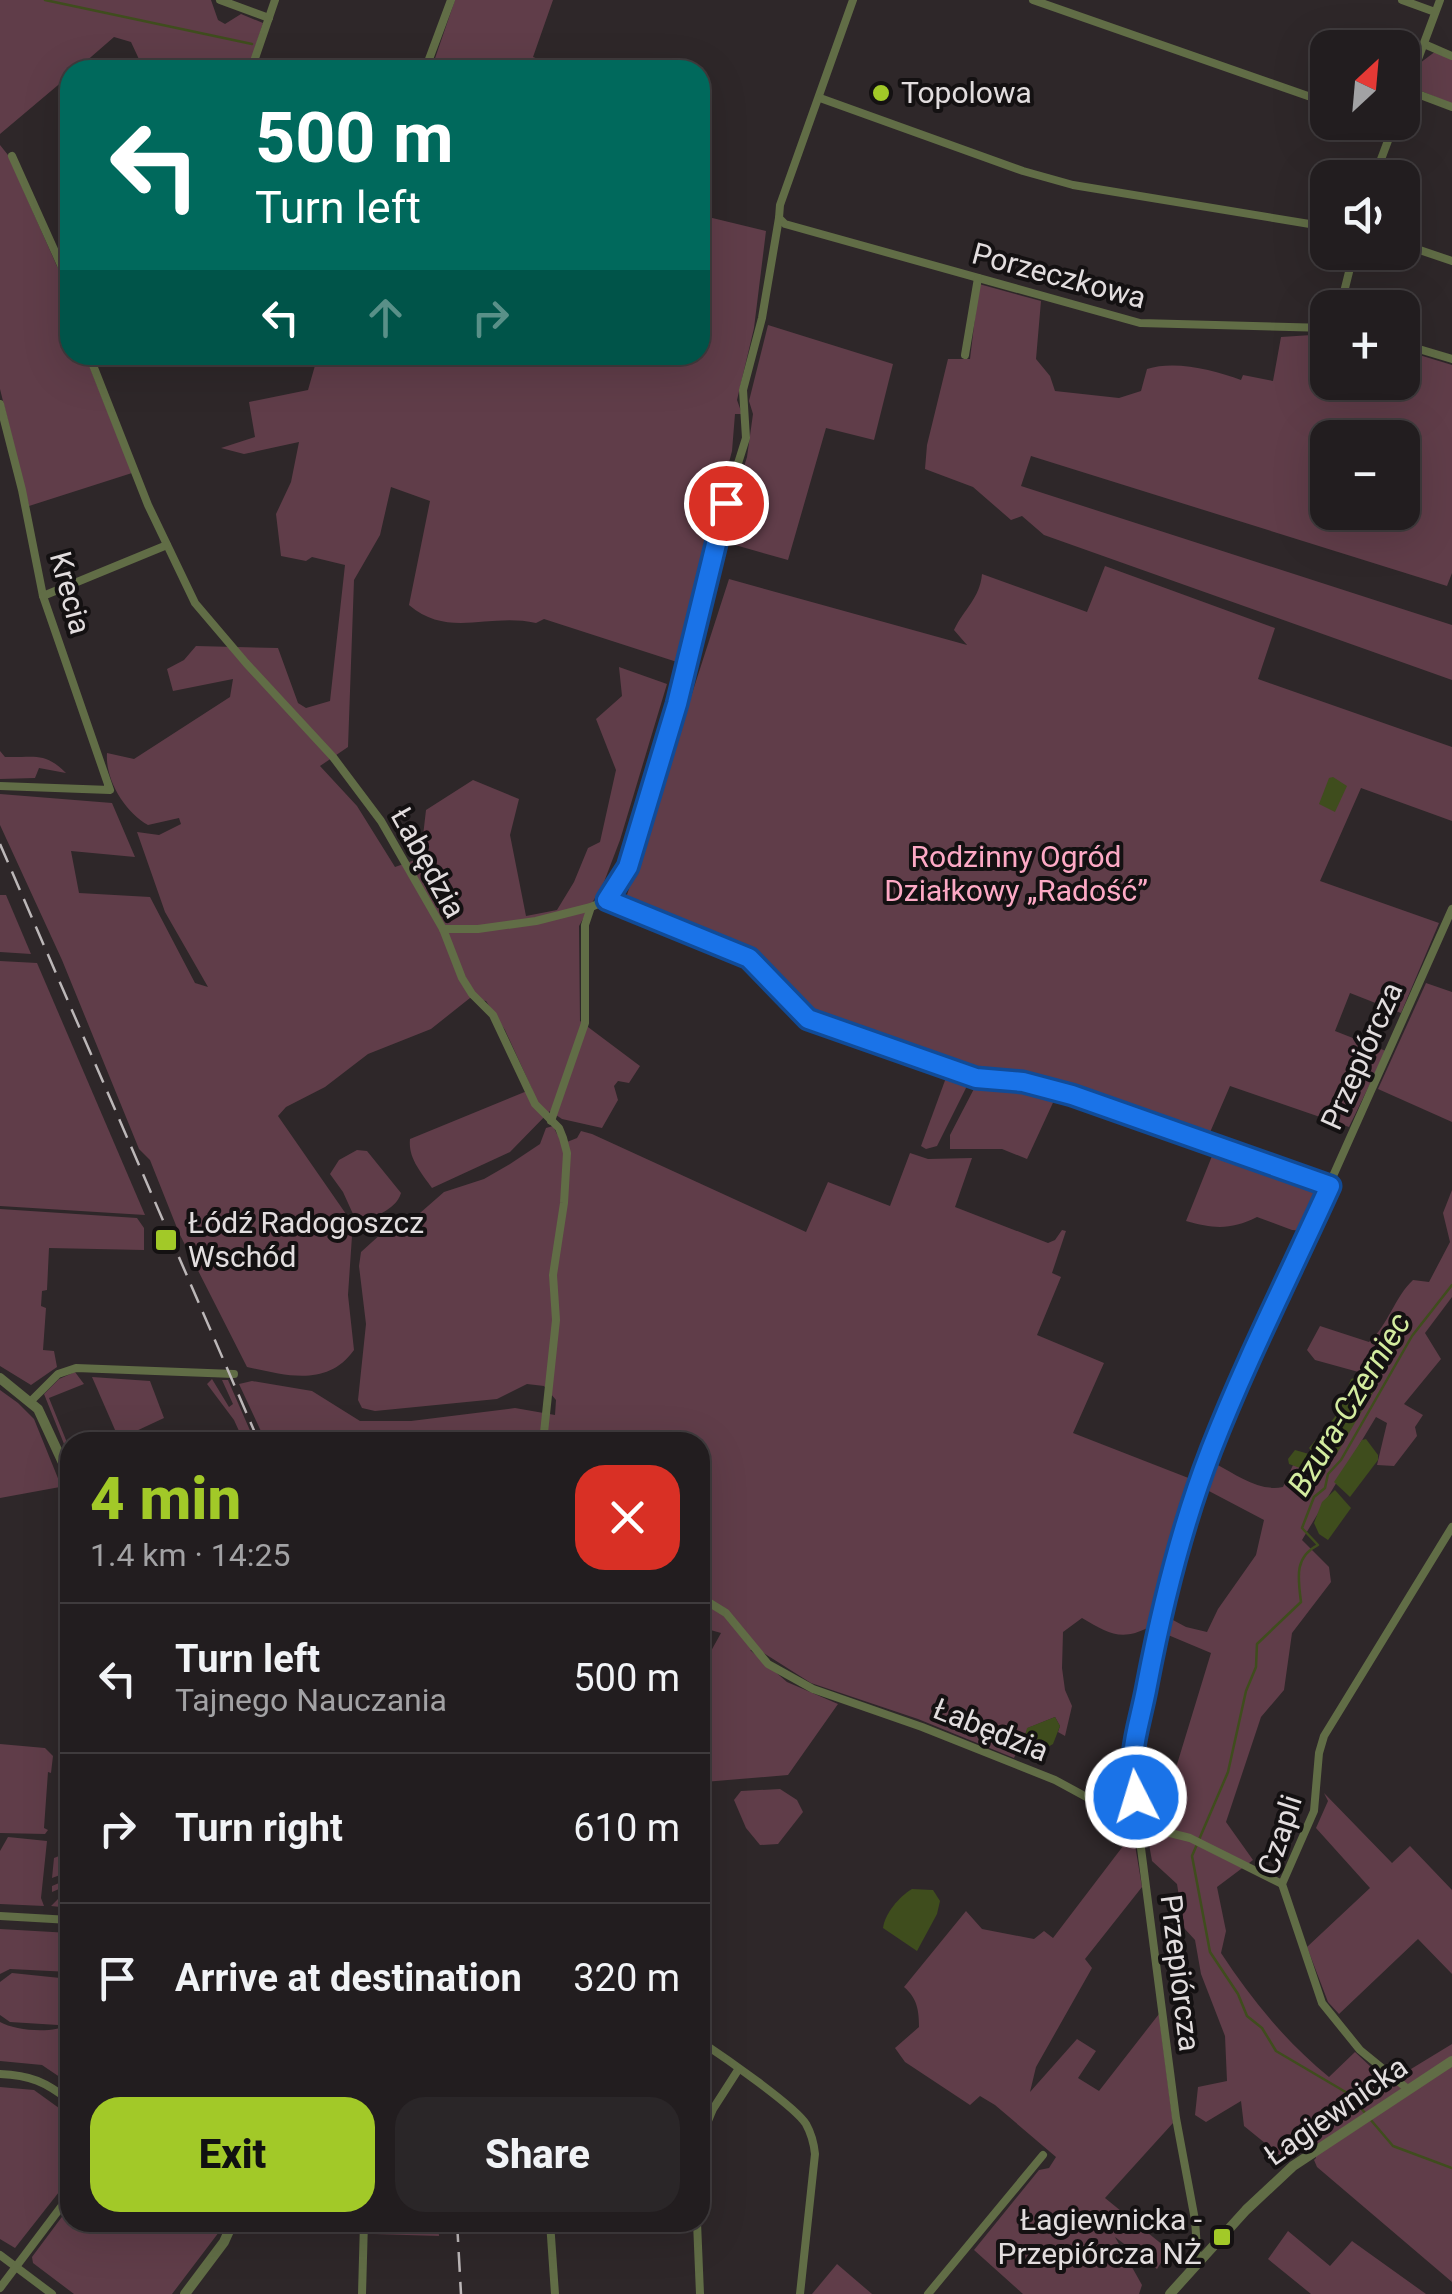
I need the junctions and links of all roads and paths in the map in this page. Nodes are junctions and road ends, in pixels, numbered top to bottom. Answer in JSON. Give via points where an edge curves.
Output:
{"nodes":[{"id":1,"x":220,"y":0,"type":"edge"},
{"id":2,"x":275,"y":0,"type":"edge"},
{"id":3,"x":451,"y":0,"type":"edge"},
{"id":4,"x":853,"y":0,"type":"edge"},
{"id":5,"x":1033,"y":0,"type":"edge"},
{"id":6,"x":1402,"y":0,"type":"edge"},
{"id":7,"x":1440,"y":0,"type":"edge"},
{"id":8,"x":1435,"y":12,"type":"junction"},
{"id":9,"x":269,"y":18,"type":"junction"},
{"id":10,"x":1424,"y":44,"type":"junction"},
{"id":11,"x":1420,"y":55,"type":"edge"},
{"id":12,"x":1452,"y":56,"type":"edge"},
{"id":13,"x":254,"y":60,"type":"edge"},
{"id":14,"x":429,"y":60,"type":"edge"},
{"id":15,"x":1420,"y":95,"type":"edge"},
{"id":16,"x":1310,"y":97,"type":"edge"},
{"id":17,"x":820,"y":98,"type":"junction"},
{"id":18,"x":1452,"y":107,"type":"edge"},
{"id":19,"x":12,"y":156,"type":"dead end"},
{"id":20,"x":782,"y":221,"type":"junction"},
{"id":21,"x":1310,"y":224,"type":"edge"},
{"id":22,"x":1420,"y":250,"type":"edge"},
{"id":23,"x":1452,"y":260,"type":"edge"},
{"id":24,"x":60,"y":263,"type":"edge"},
{"id":25,"x":978,"y":278,"type":"junction"},
{"id":26,"x":1310,"y":328,"type":"edge"},
{"id":27,"x":1420,"y":349,"type":"edge"},
{"id":28,"x":966,"y":355,"type":"dead end"},
{"id":29,"x":1452,"y":359,"type":"edge"},
{"id":30,"x":93,"y":365,"type":"edge"},
{"id":31,"x":0,"y":404,"type":"edge"},
{"id":32,"x":167,"y":545,"type":"junction"},
{"id":33,"x":44,"y":596,"type":"junction"},
{"id":34,"x":0,"y":786,"type":"edge"},
{"id":35,"x":607,"y":900,"type":"junction"},
{"id":36,"x":591,"y":906,"type":"junction"},
{"id":37,"x":1452,"y":908,"type":"edge"},
{"id":38,"x":442,"y":930,"type":"junction"},
{"id":39,"x":551,"y":1122,"type":"junction"},
{"id":40,"x":1330,"y":1186,"type":"junction"},
{"id":41,"x":234,"y":1374,"type":"dead end"},
{"id":42,"x":0,"y":1378,"type":"edge"},
{"id":43,"x":31,"y":1400,"type":"junction"},
{"id":44,"x":545,"y":1432,"type":"edge"},
{"id":45,"x":60,"y":1455,"type":"edge"},
{"id":46,"x":1452,"y":1528,"type":"edge"},
{"id":47,"x":710,"y":1603,"type":"edge"},
{"id":48,"x":1138,"y":1824,"type":"junction"},
{"id":49,"x":1282,"y":1884,"type":"junction"},
{"id":50,"x":0,"y":1916,"type":"edge"},
{"id":51,"x":60,"y":1919,"type":"edge"},
{"id":52,"x":710,"y":2049,"type":"edge"},
{"id":53,"x":1452,"y":2061,"type":"edge"},
{"id":54,"x":738,"y":2070,"type":"junction"},
{"id":55,"x":0,"y":2074,"type":"edge"},
{"id":56,"x":1409,"y":2090,"type":"junction"},
{"id":57,"x":60,"y":2093,"type":"edge"},
{"id":58,"x":710,"y":2118,"type":"edge"},
{"id":59,"x":1044,"y":2155,"type":"dead end"},
{"id":60,"x":60,"y":2208,"type":"edge"},
{"id":61,"x":228,"y":2232,"type":"edge"},
{"id":62,"x":364,"y":2232,"type":"edge"},
{"id":63,"x":551,"y":2232,"type":"edge"},
{"id":64,"x":698,"y":2232,"type":"edge"},
{"id":65,"x":0,"y":2255,"type":"edge"},
{"id":66,"x":1198,"y":2263,"type":"junction"},
{"id":67,"x":16,"y":2267,"type":"junction"},
{"id":68,"x":0,"y":2288,"type":"edge"},
{"id":69,"x":52,"y":2294,"type":"edge"},
{"id":70,"x":186,"y":2294,"type":"edge"},
{"id":71,"x":362,"y":2294,"type":"edge"},
{"id":72,"x":555,"y":2294,"type":"edge"},
{"id":73,"x":700,"y":2294,"type":"edge"},
{"id":74,"x":800,"y":2294,"type":"edge"},
{"id":75,"x":928,"y":2294,"type":"edge"},
{"id":76,"x":1170,"y":2294,"type":"edge"}],
"edges":[{"from":1,"to":9,"type":"street"},
{"from":2,"to":9,"type":"street"},
{"from":3,"to":14,"type":"street"},
{"from":4,"to":17,"type":"street"},
{"from":5,"to":16,"type":"street"},
{"from":6,"to":8,"type":"street"},
{"from":7,"to":8,"type":"street"},
{"from":8,"to":10,"type":"street"},
{"from":9,"to":13,"type":"street"},
{"from":10,"to":11,"type":"street"},
{"from":10,"to":12,"type":"street"},
{"from":15,"to":18,"type":"street"},
{"from":17,"to":20,"type":"street","via":[[784,192]]},
{"from":17,"to":21,"type":"street","via":[[1073,185]]},
{"from":19,"to":24,"type":"street"},
{"from":20,"to":25,"type":"street","name":"Porzeczkowa"},
{"from":20,"to":35,"type":"street","via":[[743,390],[746,438],[628,867]]},
{"from":22,"to":23,"type":"street"},
{"from":25,"to":26,"type":"street","name":"Porzeczkowa","via":[[1140,323]]},
{"from":25,"to":28,"type":"street"},
{"from":27,"to":29,"type":"street"},
{"from":30,"to":32,"type":"street","name":"Łabędzia"},
{"from":31,"to":33,"type":"street","name":"Krecia"},
{"from":32,"to":33,"type":"street"},
{"from":32,"to":38,"type":"street","name":"Łabędzia","via":[[195,602],[334,757],[381,821]]},
{"from":33,"to":34,"type":"street","name":"Krecia","via":[[110,790]]},
{"from":35,"to":36,"type":"street"},
{"from":35,"to":40,"type":"street","via":[[749,958],[808,1019],[976,1078],[1072,1095]]},
{"from":36,"to":38,"type":"street","via":[[536,921]]},
{"from":36,"to":39,"type":"street","via":[[585,1022]]},
{"from":37,"to":40,"type":"street","name":"Przepiórcza"},
{"from":38,"to":39,"type":"street","name":"Łabędzia","via":[[462,978],[494,1015]]},
{"from":39,"to":44,"type":"street","name":"Łabędzia","via":[[566,1153]]},
{"from":40,"to":48,"type":"street","name":"Przepiórcza","via":[[1210,1452],[1168,1585],[1133,1745]]},
{"from":41,"to":43,"type":"street","via":[[76,1368],[58,1374]]},
{"from":42,"to":43,"type":"street"},
{"from":43,"to":45,"type":"street"},
{"from":46,"to":49,"type":"street","name":"Czapli","via":[[1324,1736],[1314,1811]]},
{"from":47,"to":48,"type":"street","name":"Łabędzia","via":[[768,1664],[797,1681],[1055,1780]]},
{"from":48,"to":49,"type":"street","name":"Łabędzia","via":[[1190,1838]]},
{"from":48,"to":66,"type":"street","name":"Przepiórcza"},
{"from":49,"to":56,"type":"street","name":"Czapli","via":[[1322,2003],[1360,2050]]},
{"from":50,"to":51,"type":"street"},
{"from":52,"to":54,"type":"street"},
{"from":53,"to":56,"type":"street","name":"Łagiewnicka"},
{"from":54,"to":58,"type":"street"},
{"from":54,"to":74,"type":"street","via":[[800,2116],[815,2149]]},
{"from":55,"to":57,"type":"street","via":[[29,2075]]},
{"from":56,"to":66,"type":"street","name":"Łagiewnicka","via":[[1304,2158]]},
{"from":59,"to":75,"type":"street"},
{"from":60,"to":67,"type":"street"},
{"from":61,"to":70,"type":"street"},
{"from":62,"to":71,"type":"street"},
{"from":63,"to":72,"type":"street"},
{"from":64,"to":73,"type":"street"},
{"from":65,"to":67,"type":"street"},
{"from":66,"to":76,"type":"street","name":"Łagiewnicka"},
{"from":67,"to":68,"type":"street"},
{"from":67,"to":69,"type":"street"}]}
